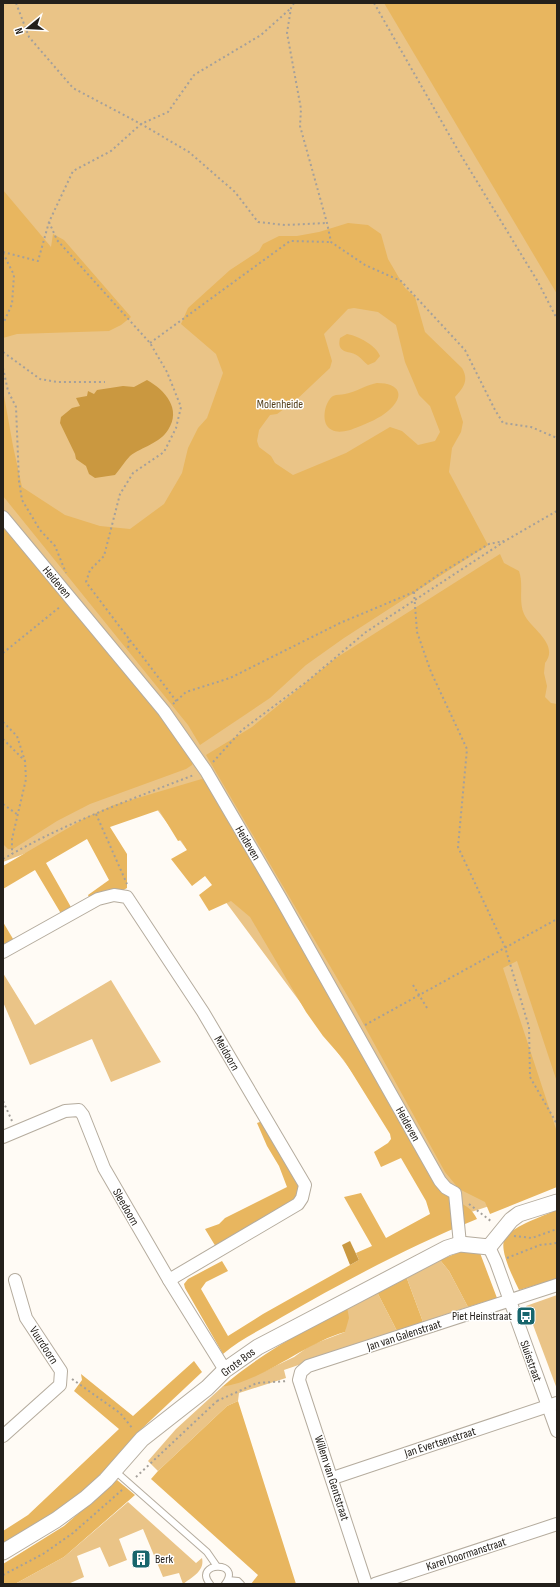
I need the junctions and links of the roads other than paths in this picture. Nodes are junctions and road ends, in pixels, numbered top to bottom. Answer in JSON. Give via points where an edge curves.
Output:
{"nodes":[{"id":1,"x":3,"y":517,"type":"edge"},
{"id":2,"x":3,"y":952,"type":"edge"},
{"id":3,"x":3,"y":1137,"type":"edge"},
{"id":4,"x":557,"y":1202,"type":"edge"},
{"id":5,"x":460,"y":1244,"type":"junction"},
{"id":6,"x":489,"y":1247,"type":"junction"},
{"id":7,"x":15,"y":1280,"type":"dead end"},
{"id":8,"x":169,"y":1280,"type":"junction"},
{"id":9,"x":557,"y":1285,"type":"edge"},
{"id":10,"x":509,"y":1301,"type":"junction"},
{"id":11,"x":225,"y":1370,"type":"junction"},
{"id":12,"x":300,"y":1376,"type":"joint"},
{"id":13,"x":552,"y":1405,"type":"edge"},
{"id":14,"x":557,"y":1431,"type":"edge"},
{"id":15,"x":3,"y":1436,"type":"edge"},
{"id":16,"x":114,"y":1470,"type":"junction"},
{"id":17,"x":332,"y":1478,"type":"junction"},
{"id":18,"x":557,"y":1524,"type":"edge"},
{"id":19,"x":3,"y":1552,"type":"edge"},
{"id":20,"x":216,"y":1565,"type":"junction"},
{"id":21,"x":227,"y":1582,"type":"edge"},
{"id":22,"x":210,"y":1584,"type":"edge"},
{"id":23,"x":241,"y":1584,"type":"edge"},
{"id":24,"x":366,"y":1584,"type":"edge"},
{"id":25,"x":375,"y":1584,"type":"edge"}],
"edges":[{"from":1,"to":5,"type":"street","name":"Heideven","via":[[164,711],[206,771],[440,1181],[455,1193]]},
{"from":2,"to":8,"type":"street","name":"Meidoorn","via":[[98,899],[114,895],[127,897],[203,1012],[305,1185],[298,1204]]},
{"from":3,"to":8,"type":"street","name":"Sleedoorn","via":[[65,1111],[79,1110],[104,1168]]},
{"from":4,"to":6,"type":"street","via":[[519,1214]]},
{"from":5,"to":6,"type":"street","name":"Grote Bos"},
{"from":5,"to":11,"type":"street","name":"Grote Bos","via":[[429,1256],[258,1347]]},
{"from":6,"to":10,"type":"street","name":"Sluisstraat"},
{"from":7,"to":15,"type":"street","name":"Vuurdoorn","via":[[26,1318],[61,1371],[60,1384]]},
{"from":8,"to":11,"type":"street","name":"Sleedoorn"},
{"from":9,"to":10,"type":"street"},
{"from":10,"to":12,"type":"street","name":"Jan van Galenstraat","via":[[308,1366]]},
{"from":10,"to":13,"type":"street","name":"Sluisstraat"},
{"from":11,"to":16,"type":"street","name":"Grote Bos","via":[[142,1439]]},
{"from":12,"to":17,"type":"street","name":"Willem van Gentstraat"},
{"from":13,"to":14,"type":"street","name":"Sluisstraat"},
{"from":13,"to":17,"type":"street","name":"Jan Evertsenstraat"},
{"from":16,"to":19,"type":"street","name":"Grote Bos","via":[[74,1507]]},
{"from":16,"to":20,"type":"lane","via":[[207,1552]]},
{"from":17,"to":24,"type":"street","name":"Willem van Gentstraat"},
{"from":18,"to":25,"type":"street","name":"Karel Doormanstraat"},
{"from":20,"to":21,"type":"lane","via":[[224,1567],[228,1573]]},
{"from":20,"to":22,"type":"lane","via":[[206,1574]]},
{"from":21,"to":23,"type":"lane","via":[[238,1581]]}]}
